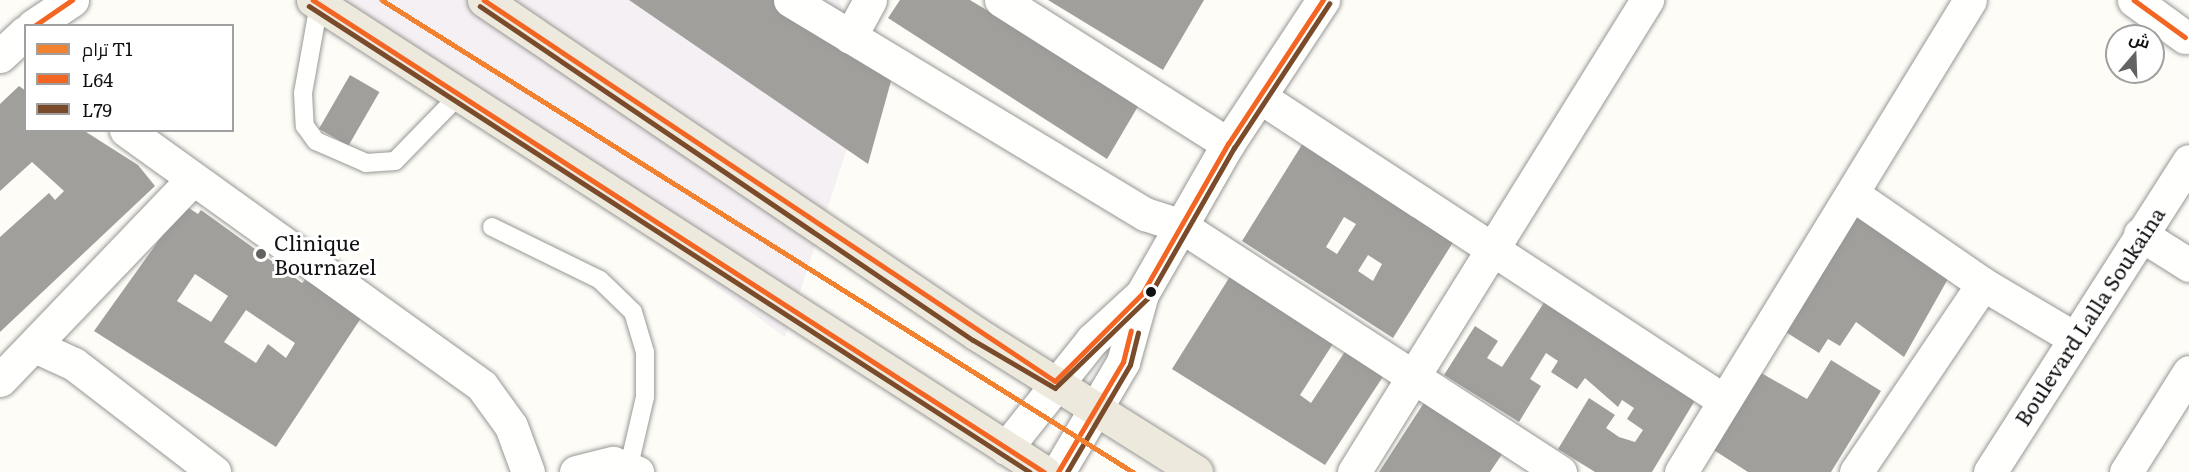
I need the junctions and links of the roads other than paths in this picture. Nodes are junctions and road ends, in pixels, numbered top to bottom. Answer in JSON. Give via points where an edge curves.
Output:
{"nodes":[{"id":1,"x":52,"y":0,"type":"edge"},
{"id":2,"x":72,"y":0,"type":"edge"},
{"id":3,"x":484,"y":0,"type":"edge"},
{"id":4,"x":790,"y":0,"type":"edge"},
{"id":5,"x":870,"y":0,"type":"edge"},
{"id":6,"x":1001,"y":0,"type":"edge"},
{"id":7,"x":1647,"y":0,"type":"edge"},
{"id":8,"x":1970,"y":0,"type":"edge"},
{"id":9,"x":2133,"y":0,"type":"edge"},
{"id":10,"x":316,"y":2,"type":"edge"},
{"id":11,"x":1309,"y":5,"type":"edge"},
{"id":12,"x":33,"y":24,"type":"edge"},
{"id":13,"x":41,"y":24,"type":"edge"},
{"id":14,"x":850,"y":37,"type":"junction"},
{"id":15,"x":2185,"y":37,"type":"dead end"},
{"id":16,"x":462,"y":93,"type":"junction"},
{"id":17,"x":1260,"y":97,"type":"junction"},
{"id":18,"x":129,"y":132,"type":"edge"},
{"id":19,"x":1228,"y":144,"type":"junction"},
{"id":20,"x":2189,"y":161,"type":"edge"},
{"id":21,"x":193,"y":179,"type":"junction"},
{"id":22,"x":1854,"y":195,"type":"junction"},
{"id":23,"x":1180,"y":226,"type":"junction"},
{"id":24,"x":492,"y":227,"type":"dead end"},
{"id":25,"x":2140,"y":234,"type":"junction"},
{"id":26,"x":1494,"y":248,"type":"junction"},
{"id":27,"x":2189,"y":265,"type":"edge"},
{"id":28,"x":1983,"y":284,"type":"junction"},
{"id":29,"x":1142,"y":294,"type":"junction"},
{"id":30,"x":2074,"y":338,"type":"junction"},
{"id":31,"x":37,"y":347,"type":"junction"},
{"id":32,"x":2189,"y":372,"type":"edge"},
{"id":33,"x":1414,"y":373,"type":"junction"},
{"id":34,"x":0,"y":380,"type":"edge"},
{"id":35,"x":1055,"y":381,"type":"junction"},
{"id":36,"x":1723,"y":400,"type":"junction"},
{"id":37,"x":1096,"y":408,"type":"junction"},
{"id":38,"x":1006,"y":448,"type":"junction"},
{"id":39,"x":633,"y":469,"type":"edge"},
{"id":40,"x":1691,"y":469,"type":"edge"},
{"id":41,"x":214,"y":472,"type":"edge"},
{"id":42,"x":528,"y":472,"type":"edge"},
{"id":43,"x":576,"y":472,"type":"edge"},
{"id":44,"x":1044,"y":472,"type":"edge"},
{"id":45,"x":1058,"y":472,"type":"edge"},
{"id":46,"x":1196,"y":472,"type":"edge"},
{"id":47,"x":1354,"y":472,"type":"edge"},
{"id":48,"x":1560,"y":472,"type":"edge"},
{"id":49,"x":1856,"y":472,"type":"edge"},
{"id":50,"x":1990,"y":472,"type":"edge"},
{"id":51,"x":2126,"y":472,"type":"edge"}],
"edges":[{"from":1,"to":12,"type":"street"},
{"from":2,"to":13,"type":"street"},
{"from":3,"to":35,"type":"main road","via":[[977,334]]},
{"from":4,"to":14,"type":"street"},
{"from":5,"to":14,"type":"street"},
{"from":6,"to":19,"type":"street"},
{"from":7,"to":26,"type":"street"},
{"from":8,"to":22,"type":"street"},
{"from":9,"to":15,"type":"street"},
{"from":10,"to":16,"type":"main road"},
{"from":10,"to":16,"type":"lane","via":[[303,93],[304,126],[316,141],[366,163],[396,161]]},
{"from":11,"to":17,"type":"street"},
{"from":14,"to":23,"type":"street","via":[[1144,214]]},
{"from":16,"to":38,"type":"main road"},
{"from":17,"to":19,"type":"street"},
{"from":17,"to":26,"type":"street"},
{"from":18,"to":21,"type":"street"},
{"from":19,"to":23,"type":"street"},
{"from":20,"to":25,"type":"street","name":"Boulevard Lalla Soukaina"},
{"from":21,"to":31,"type":"street"},
{"from":21,"to":42,"type":"street","via":[[482,386],[511,426]]},
{"from":22,"to":28,"type":"street"},
{"from":22,"to":36,"type":"street"},
{"from":23,"to":29,"type":"street"},
{"from":23,"to":33,"type":"street"},
{"from":24,"to":39,"type":"lane","via":[[600,280],[633,312],[645,352],[645,397]]},
{"from":25,"to":27,"type":"street"},
{"from":25,"to":30,"type":"street","name":"Boulevard Lalla Soukaina"},
{"from":26,"to":33,"type":"street"},
{"from":26,"to":36,"type":"street"},
{"from":28,"to":30,"type":"street"},
{"from":28,"to":49,"type":"street"},
{"from":29,"to":35,"type":"street"},
{"from":29,"to":37,"type":"street","via":[[1123,362]]},
{"from":30,"to":50,"type":"street","name":"Boulevard Lalla Soukaina"},
{"from":31,"to":34,"type":"street"},
{"from":31,"to":41,"type":"street","via":[[74,364]]},
{"from":32,"to":51,"type":"street"},
{"from":33,"to":47,"type":"street"},
{"from":33,"to":48,"type":"street"},
{"from":35,"to":37,"type":"main road"},
{"from":35,"to":38,"type":"street"},
{"from":36,"to":40,"type":"street"},
{"from":37,"to":45,"type":"street"},
{"from":37,"to":46,"type":"main road"},
{"from":38,"to":44,"type":"main road"},
{"from":39,"to":43,"type":"street","via":[[613,463]]}]}
